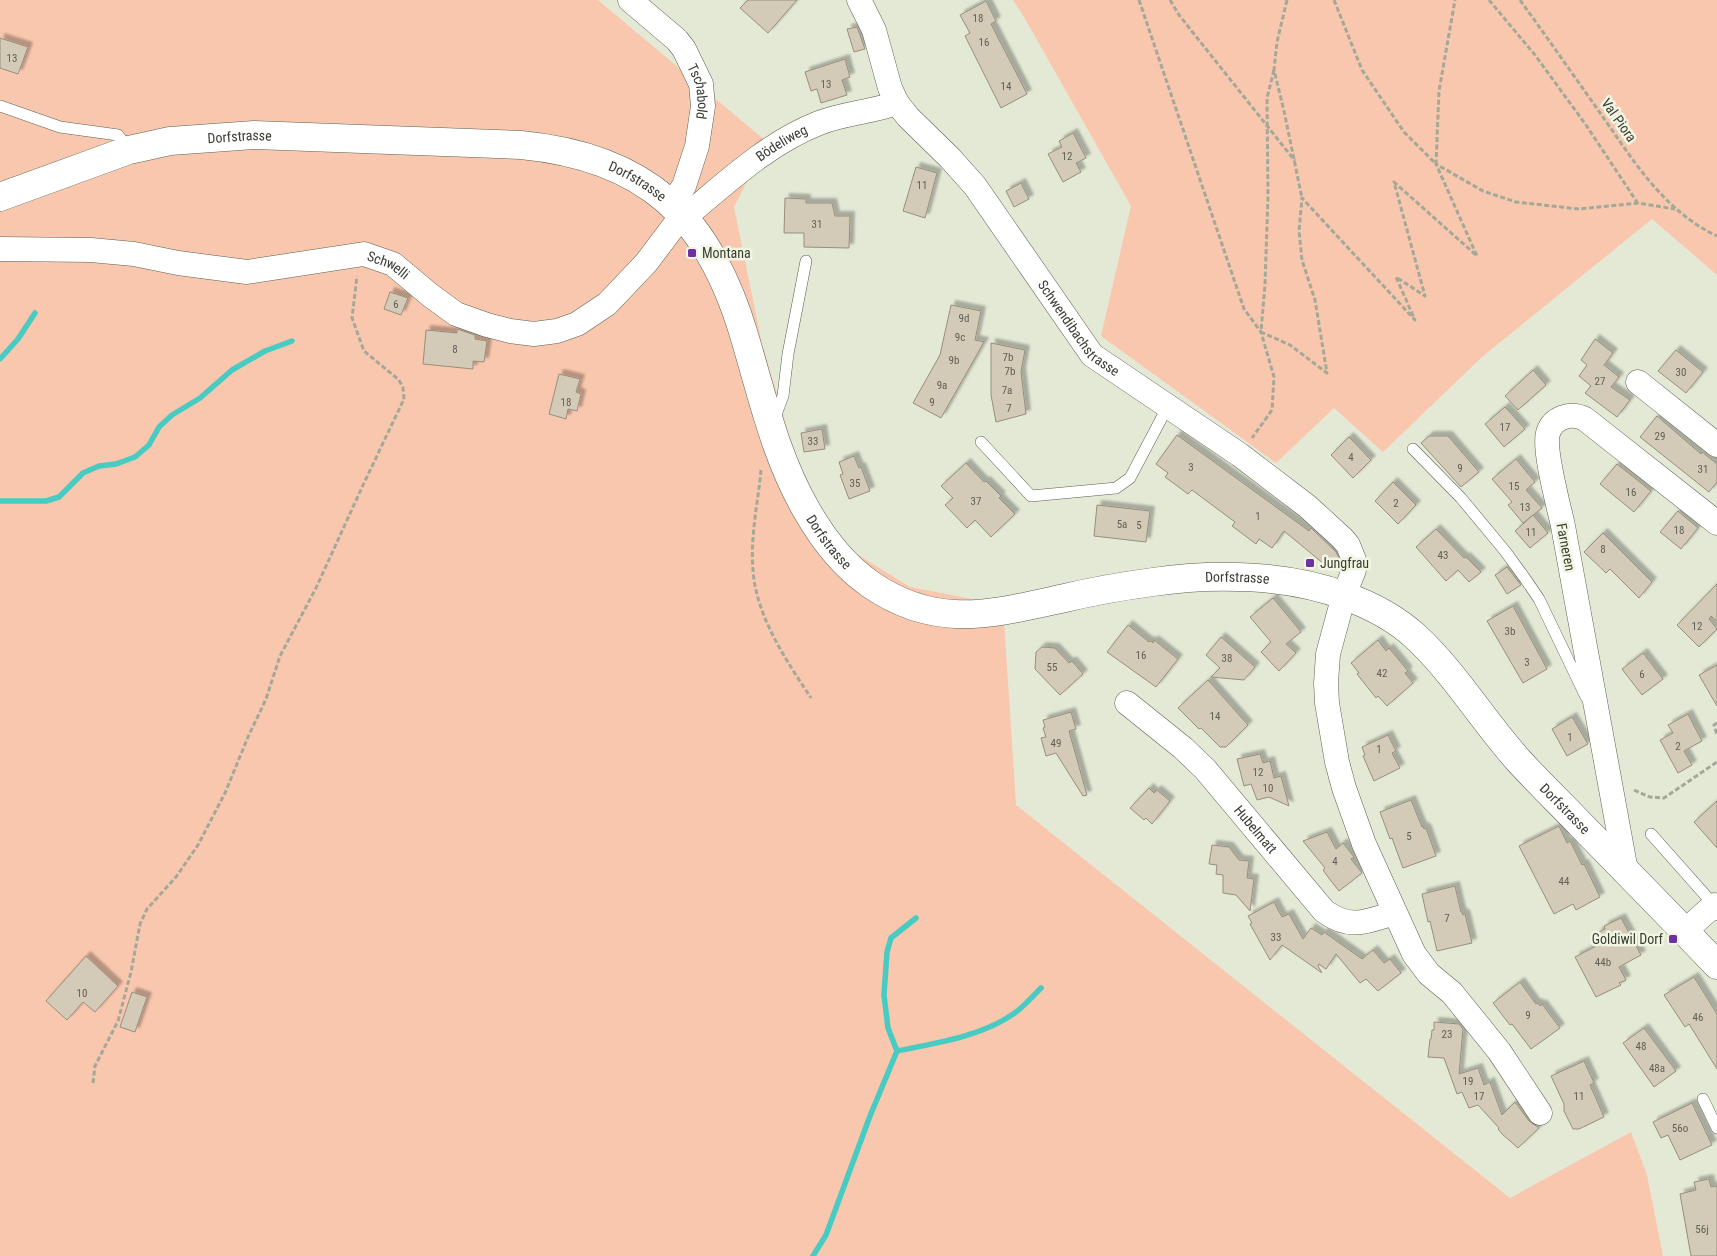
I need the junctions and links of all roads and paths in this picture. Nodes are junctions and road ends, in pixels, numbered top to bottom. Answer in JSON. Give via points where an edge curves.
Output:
{"nodes":[{"id":1,"x":630,"y":0,"type":"edge"},
{"id":2,"x":859,"y":0,"type":"edge"},
{"id":3,"x":1139,"y":0,"type":"edge"},
{"id":4,"x":1170,"y":0,"type":"edge"},
{"id":5,"x":1287,"y":0,"type":"edge"},
{"id":6,"x":1334,"y":0,"type":"edge"},
{"id":7,"x":1455,"y":0,"type":"edge"},
{"id":8,"x":1489,"y":0,"type":"edge"},
{"id":9,"x":1520,"y":0,"type":"edge"},
{"id":10,"x":1274,"y":70,"type":"junction"},
{"id":11,"x":897,"y":103,"type":"junction"},
{"id":12,"x":0,"y":106,"type":"edge"},
{"id":13,"x":1268,"y":127,"type":"junction"},
{"id":14,"x":129,"y":150,"type":"junction"},
{"id":15,"x":1295,"y":161,"type":"junction"},
{"id":16,"x":1436,"y":164,"type":"junction"},
{"id":17,"x":0,"y":196,"type":"edge"},
{"id":18,"x":1302,"y":198,"type":"junction"},
{"id":19,"x":1638,"y":203,"type":"junction"},
{"id":20,"x":1675,"y":209,"type":"junction"},
{"id":21,"x":680,"y":212,"type":"junction"},
{"id":22,"x":1717,"y":236,"type":"edge"},
{"id":23,"x":0,"y":249,"type":"edge"},
{"id":24,"x":364,"y":254,"type":"junction"},
{"id":25,"x":806,"y":261,"type":"dead end"},
{"id":26,"x":1261,"y":332,"type":"junction"},
{"id":27,"x":1638,"y":382,"type":"dead end"},
{"id":28,"x":1168,"y":406,"type":"junction"},
{"id":29,"x":773,"y":435,"type":"junction"},
{"id":30,"x":981,"y":442,"type":"dead end"},
{"id":31,"x":1717,"y":445,"type":"edge"},
{"id":32,"x":1413,"y":449,"type":"dead end"},
{"id":33,"x":1240,"y":455,"type":"junction"},
{"id":34,"x":1717,"y":523,"type":"edge"},
{"id":35,"x":1344,"y":595,"type":"junction"},
{"id":36,"x":811,"y":698,"type":"dead end"},
{"id":37,"x":1127,"y":702,"type":"dead end"},
{"id":38,"x":1598,"y":718,"type":"junction"},
{"id":39,"x":1717,"y":724,"type":"edge"},
{"id":40,"x":1717,"y":735,"type":"edge"},
{"id":41,"x":1717,"y":762,"type":"edge"},
{"id":42,"x":1609,"y":777,"type":"junction"},
{"id":43,"x":1652,"y":834,"type":"dead end"},
{"id":44,"x":1626,"y":871,"type":"junction"},
{"id":45,"x":1716,"y":907,"type":"edge"},
{"id":46,"x":1394,"y":914,"type":"junction"},
{"id":47,"x":1685,"y":931,"type":"junction"},
{"id":48,"x":1717,"y":965,"type":"edge"},
{"id":49,"x":93,"y":1083,"type":"dead end"},
{"id":50,"x":1703,"y":1099,"type":"dead end"},
{"id":51,"x":1540,"y":1112,"type":"dead end"},
{"id":52,"x":1717,"y":1128,"type":"edge"}],
"edges":[{"from":1,"to":21,"type":"street","name":"Tschabold","via":[[677,40],[701,84],[703,106],[697,146],[684,186]]},
{"from":2,"to":11,"type":"street","name":"Schwendibachstrasse","via":[[874,30]]},
{"from":3,"to":26,"type":"path","via":[[1244,309]]},
{"from":4,"to":13,"type":"path"},
{"from":5,"to":10,"type":"path","via":[[1276,42]]},
{"from":6,"to":16,"type":"path","via":[[1362,70],[1404,132]]},
{"from":7,"to":16,"type":"path","via":[[1438,91]]},
{"from":8,"to":19,"type":"path","via":[[1535,55]]},
{"from":9,"to":20,"type":"path","name":"Val Piora","via":[[1648,181]]},
{"from":10,"to":13,"type":"path","via":[[1267,98]]},
{"from":10,"to":15,"type":"path"},
{"from":11,"to":21,"type":"street","name":"Bödeliweg","via":[[835,117],[798,132]]},
{"from":11,"to":28,"type":"street","name":"Schwendibachstrasse","via":[[975,186],[1092,355]]},
{"from":12,"to":14,"type":"lane","via":[[60,127],[118,135]]},
{"from":13,"to":15,"type":"path"},
{"from":13,"to":26,"type":"path"},
{"from":14,"to":17,"type":"street","name":"Dorfstrasse"},
{"from":14,"to":21,"type":"street","name":"Dorfstrasse","via":[[170,141],[254,135],[550,148],[616,167],[637,178]]},
{"from":15,"to":18,"type":"path"},
{"from":16,"to":18,"type":"path","via":[[1477,256],[1394,182],[1424,296],[1396,276],[1415,320]]},
{"from":16,"to":19,"type":"path","via":[[1483,191],[1516,202],[1579,208]]},
{"from":18,"to":26,"type":"path","via":[[1299,230],[1302,260],[1315,300],[1327,373],[1290,345]]},
{"from":19,"to":20,"type":"path"},
{"from":20,"to":22,"type":"path","name":"Val Piora"},
{"from":21,"to":24,"type":"street","name":"Schwelli","via":[[646,264],[607,304],[577,324],[557,331],[534,334],[510,331],[456,314],[393,264]]},
{"from":21,"to":29,"type":"street","name":"Dorfstrasse","via":[[698,232],[711,254],[734,304]]},
{"from":23,"to":24,"type":"street","name":"Schwelli","via":[[134,254],[247,272]]},
{"from":24,"to":49,"type":"path","via":[[359,265],[352,318],[364,351],[399,380],[404,400],[316,588],[280,656],[266,699],[225,793],[198,845],[176,877],[147,909],[140,924],[118,1021],[96,1066]]},
{"from":25,"to":29,"type":"lane","via":[[783,396]]},
{"from":26,"to":33,"type":"path","via":[[1274,377],[1272,410]]},
{"from":27,"to":31,"type":"street"},
{"from":28,"to":30,"type":"lane","via":[[1130,478],[1116,488],[1031,496]]},
{"from":28,"to":33,"type":"street","name":"Schwendibachstrasse"},
{"from":29,"to":35,"type":"street","name":"Dorfstrasse","via":[[798,496],[838,556],[881,591],[923,609],[965,615],[984,614],[1154,581],[1210,576],[1285,582]]},
{"from":29,"to":36,"type":"path","via":[[761,467],[753,571],[769,626]]},
{"from":32,"to":38,"type":"lane","via":[[1461,498],[1524,577]]},
{"from":33,"to":35,"type":"street","name":"Schwendibachstrasse","via":[[1306,506],[1348,545],[1354,570]]},
{"from":34,"to":38,"type":"street","name":"Farneren","via":[[1585,419],[1570,415],[1551,426],[1547,449]]},
{"from":35,"to":44,"type":"street","name":"Dorfstrasse","via":[[1394,620],[1434,655],[1518,760]]},
{"from":35,"to":46,"type":"street","via":[[1327,662],[1326,684],[1336,762],[1364,844]]},
{"from":37,"to":46,"type":"street","name":"Hubelmatt","via":[[1204,769],[1324,911],[1344,923],[1354,924]]},
{"from":38,"to":42,"type":"street","name":"Farneren"},
{"from":39,"to":40,"type":"path","via":[[1714,725]]},
{"from":41,"to":42,"type":"path","via":[[1664,798],[1650,797]]},
{"from":42,"to":44,"type":"street","name":"Farneren"},
{"from":43,"to":45,"type":"lane"},
{"from":44,"to":47,"type":"street","name":"Dorfstrasse"},
{"from":45,"to":47,"type":"street"},
{"from":46,"to":51,"type":"street","via":[[1414,954],[1429,974],[1452,993],[1499,1051]]},
{"from":47,"to":48,"type":"street","name":"Dorfstrasse"},
{"from":50,"to":52,"type":"lane"}]}
